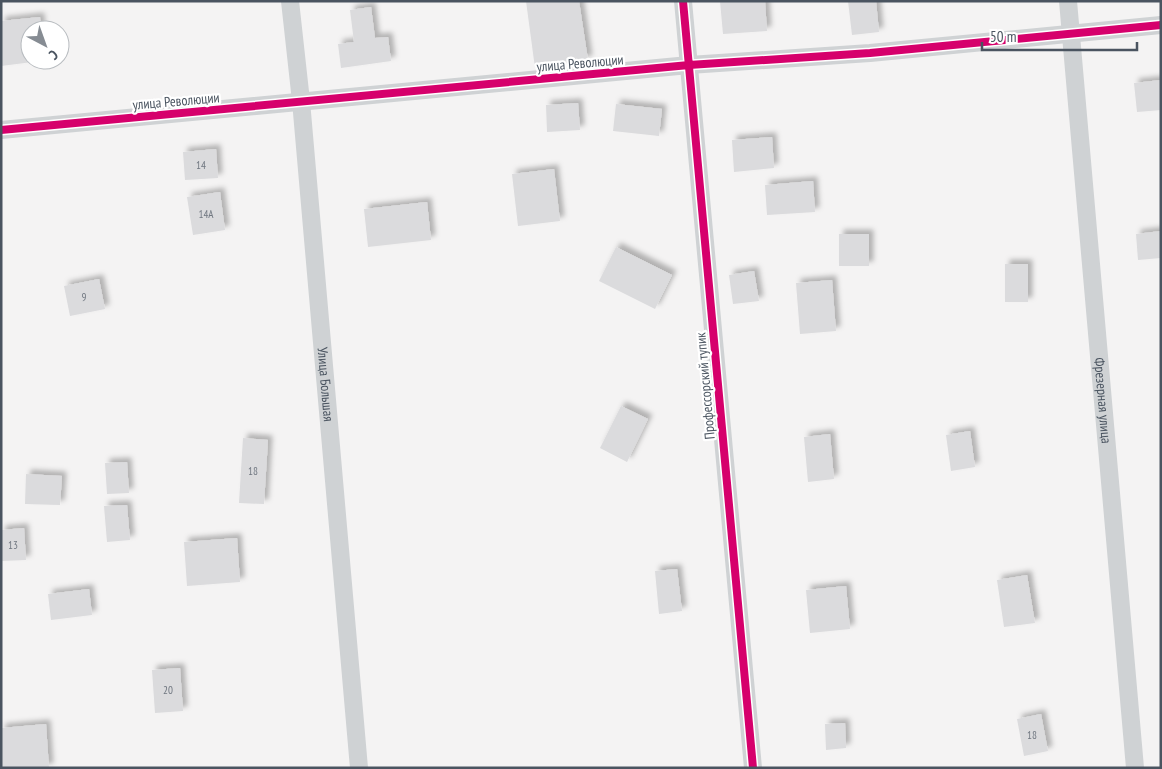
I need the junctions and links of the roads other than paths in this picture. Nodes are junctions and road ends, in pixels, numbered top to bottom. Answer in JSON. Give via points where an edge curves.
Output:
{"nodes":[{"id":1,"x":290,"y":1,"type":"edge"},
{"id":2,"x":683,"y":1,"type":"edge"},
{"id":3,"x":1068,"y":1,"type":"edge"},
{"id":4,"x":1161,"y":25,"type":"edge"},
{"id":5,"x":1071,"y":33,"type":"junction"},
{"id":6,"x":688,"y":65,"type":"junction"},
{"id":7,"x":301,"y":101,"type":"junction"},
{"id":8,"x":1,"y":130,"type":"edge"},
{"id":9,"x":359,"y":768,"type":"edge"},
{"id":10,"x":753,"y":768,"type":"edge"},
{"id":11,"x":1135,"y":768,"type":"edge"}],
"edges":[{"from":1,"to":7,"type":"street","name":"Улица Большая"},
{"from":2,"to":6,"type":"street","name":"Профессорский тупик"},
{"from":3,"to":5,"type":"street","name":"Фрезерная улица"},
{"from":4,"to":5,"type":"street","name":"улица Революции"},
{"from":5,"to":6,"type":"street","name":"улица Революции","via":[[870,54]]},
{"from":5,"to":11,"type":"street","name":"Фрезерная улица"},
{"from":6,"to":7,"type":"street","name":"улица Революции"},
{"from":6,"to":10,"type":"street","name":"Профессорский тупик"},
{"from":7,"to":8,"type":"street","name":"улица Революции"},
{"from":7,"to":9,"type":"street","name":"Улица Большая"}]}
